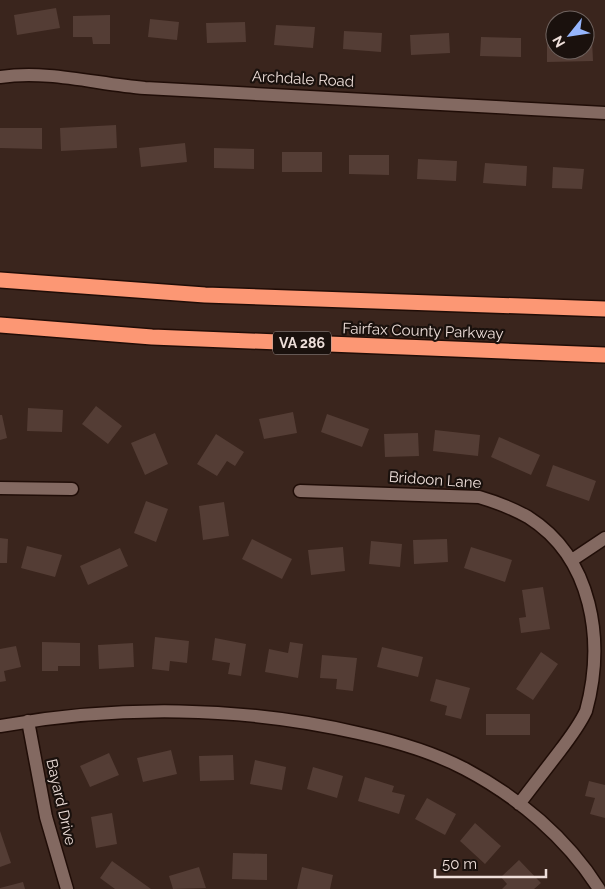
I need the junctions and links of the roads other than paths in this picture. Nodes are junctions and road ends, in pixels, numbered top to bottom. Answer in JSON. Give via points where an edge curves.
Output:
{"nodes":[{"id":1,"x":0,"y":77,"type":"edge"},
{"id":2,"x":605,"y":113,"type":"edge"},
{"id":3,"x":0,"y":280,"type":"edge"},
{"id":4,"x":605,"y":309,"type":"edge"},
{"id":5,"x":0,"y":325,"type":"edge"},
{"id":6,"x":605,"y":355,"type":"edge"},
{"id":7,"x":0,"y":488,"type":"edge"},
{"id":8,"x":72,"y":489,"type":"dead end"},
{"id":9,"x":300,"y":491,"type":"dead end"},
{"id":10,"x":605,"y":538,"type":"edge"},
{"id":11,"x":572,"y":560,"type":"junction"},
{"id":12,"x":28,"y":721,"type":"junction"},
{"id":13,"x":0,"y":726,"type":"edge"},
{"id":14,"x":520,"y":804,"type":"junction"},
{"id":15,"x":67,"y":889,"type":"edge"},
{"id":16,"x":599,"y":889,"type":"edge"}],
"edges":[{"from":1,"to":2,"type":"street","name":"Archdale Road","via":[[39,74],[145,88]]},
{"from":3,"to":4,"type":"highway","name":"Fairfax County Parkway","via":[[205,295]]},
{"from":5,"to":6,"type":"highway","name":"Fairfax County Parkway","number":"VA 286","via":[[152,337]]},
{"from":7,"to":8,"type":"street"},
{"from":9,"to":11,"type":"street","name":"Bridoon Lane","via":[[478,497],[528,517],[561,545]]},
{"from":10,"to":11,"type":"street"},
{"from":11,"to":14,"type":"street","name":"Bridoon Lane","via":[[587,584],[596,610],[600,638],[597,675],[586,712],[576,729]]},
{"from":12,"to":13,"type":"street"},
{"from":12,"to":14,"type":"street","via":[[140,711],[200,712],[269,717],[338,728],[425,751],[463,768]]},
{"from":12,"to":15,"type":"street","name":"Bayard Drive","via":[[46,818]]},
{"from":14,"to":16,"type":"street","via":[[552,831]]}]}
